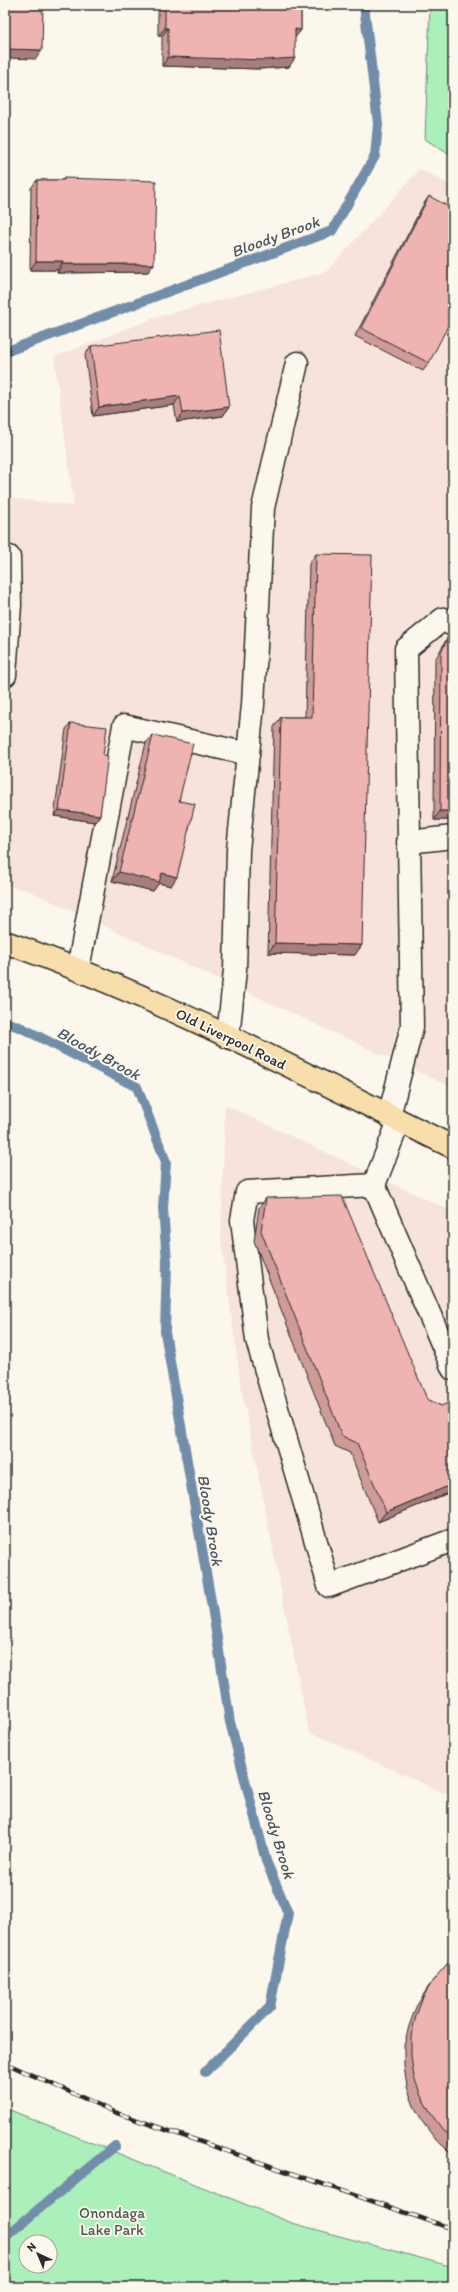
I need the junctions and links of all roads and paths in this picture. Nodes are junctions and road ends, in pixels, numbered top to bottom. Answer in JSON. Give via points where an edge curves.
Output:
{"nodes":[{"id":1,"x":297,"y":363,"type":"dead end"},
{"id":2,"x":5,"y":556,"type":"edge"},
{"id":3,"x":453,"y":625,"type":"edge"},
{"id":4,"x":5,"y":675,"type":"edge"},
{"id":5,"x":248,"y":754,"type":"junction"},
{"id":6,"x":453,"y":837,"type":"edge"},
{"id":7,"x":408,"y":842,"type":"junction"},
{"id":8,"x":5,"y":942,"type":"edge"},
{"id":9,"x":78,"y":969,"type":"junction"},
{"id":10,"x":228,"y":1037,"type":"junction"},
{"id":11,"x":394,"y":1118,"type":"junction"},
{"id":12,"x":453,"y":1147,"type":"edge"},
{"id":13,"x":374,"y":1185,"type":"junction"},
{"id":14,"x":453,"y":1369,"type":"edge"},
{"id":15,"x":453,"y":1540,"type":"edge"}],
"edges":[{"from":1,"to":5,"type":"lane","via":[[263,508],[253,705]]},
{"from":2,"to":4,"type":"lane","via":[[9,557],[10,605]]},
{"from":3,"to":7,"type":"lane","via":[[443,619],[406,650]]},
{"from":5,"to":9,"type":"lane","via":[[124,726]]},
{"from":5,"to":10,"type":"lane","via":[[238,850],[235,970]]},
{"from":6,"to":7,"type":"lane"},
{"from":7,"to":11,"type":"lane","via":[[412,1027]]},
{"from":8,"to":9,"type":"main road","name":"Old Liverpool Road"},
{"from":9,"to":10,"type":"main road","name":"Old Liverpool Road"},
{"from":10,"to":11,"type":"main road","name":"Old Liverpool Road"},
{"from":11,"to":12,"type":"main road","name":"Old Liverpool Road"},
{"from":11,"to":13,"type":"lane"},
{"from":13,"to":14,"type":"lane"},
{"from":13,"to":15,"type":"lane","via":[[248,1192],[242,1220],[257,1340],[329,1586]]}]}
